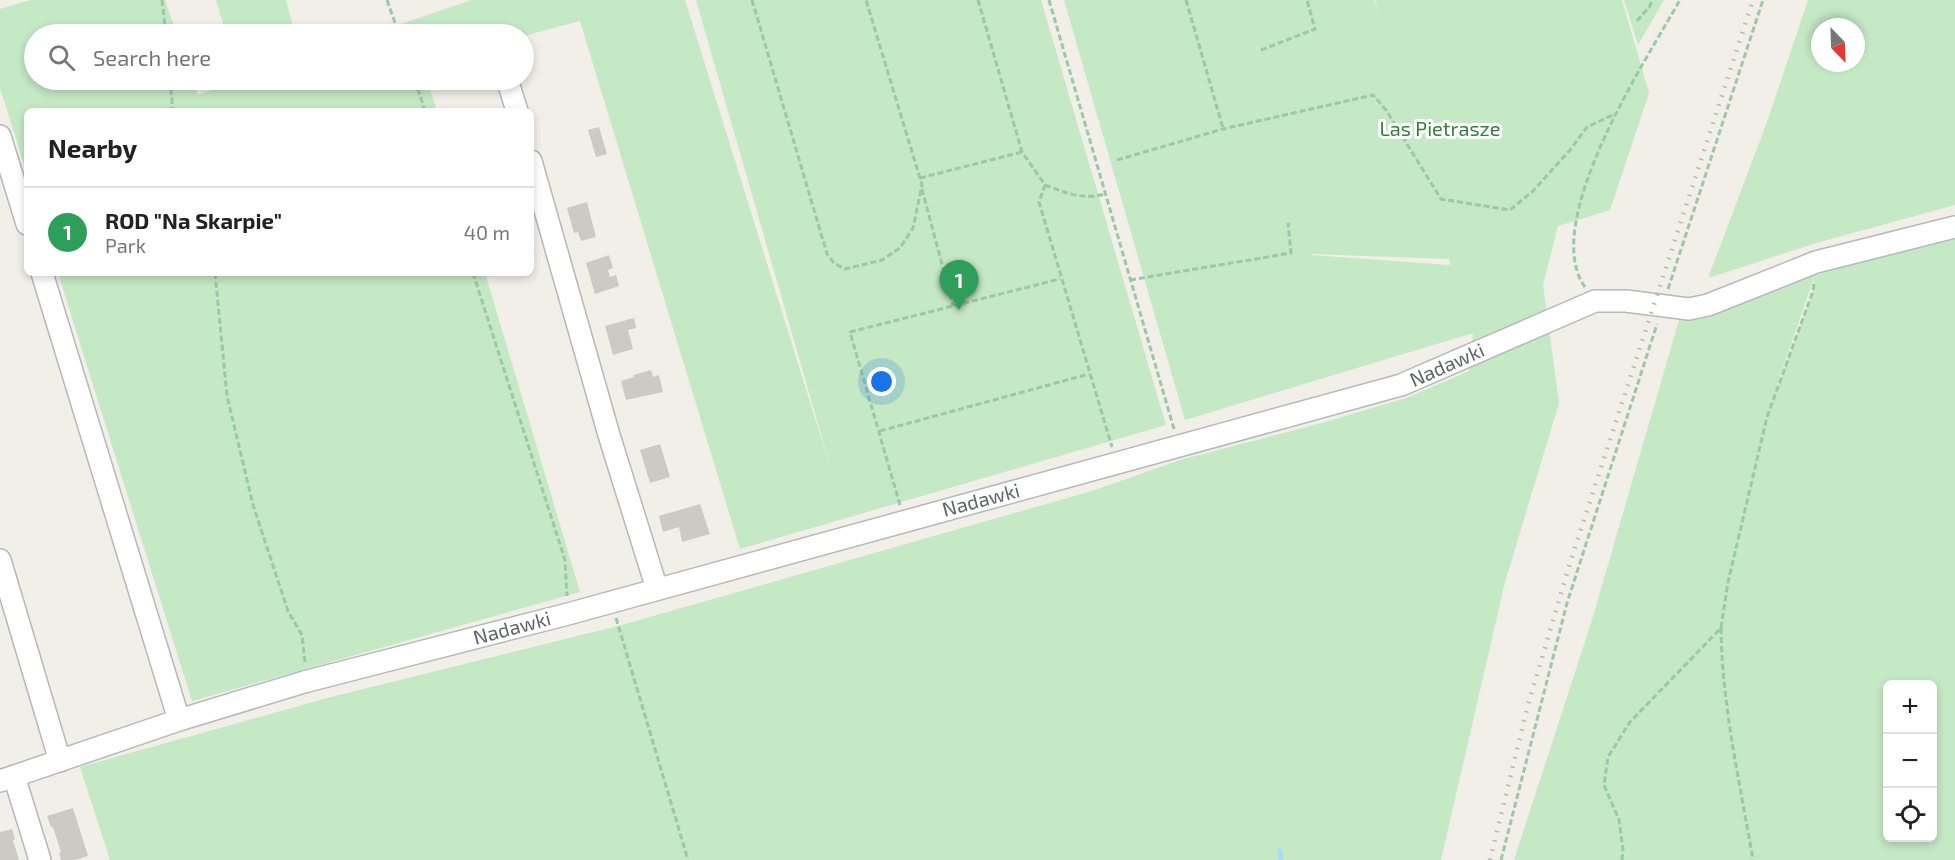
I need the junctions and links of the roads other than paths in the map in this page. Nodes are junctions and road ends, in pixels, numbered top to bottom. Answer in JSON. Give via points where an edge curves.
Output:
{"nodes":[{"id":1,"x":510,"y":90,"type":"edge"},
{"id":2,"x":516,"y":108,"type":"edge"},
{"id":3,"x":0,"y":135,"type":"edge"},
{"id":4,"x":534,"y":172,"type":"edge"},
{"id":5,"x":24,"y":214,"type":"edge"},
{"id":6,"x":1955,"y":227,"type":"edge"},
{"id":7,"x":43,"y":276,"type":"edge"},
{"id":8,"x":0,"y":560,"type":"edge"},
{"id":9,"x":657,"y":589,"type":"junction"},
{"id":10,"x":179,"y":720,"type":"junction"},
{"id":11,"x":60,"y":761,"type":"junction"},
{"id":12,"x":7,"y":779,"type":"edge"},
{"id":13,"x":40,"y":860,"type":"edge"}],
"edges":[{"from":1,"to":2,"type":"street"},
{"from":3,"to":5,"type":"street"},
{"from":4,"to":9,"type":"street"},
{"from":6,"to":9,"type":"street","name":"Nadawki","via":[[1816,262],[1689,309],[1595,300],[1401,385]]},
{"from":7,"to":10,"type":"street"},
{"from":8,"to":11,"type":"street"},
{"from":9,"to":10,"type":"street","name":"Nadawki","via":[[304,682]]},
{"from":10,"to":11,"type":"street","name":"Nadawki"},
{"from":11,"to":12,"type":"street","name":"Nadawki"},
{"from":12,"to":13,"type":"street"}]}
